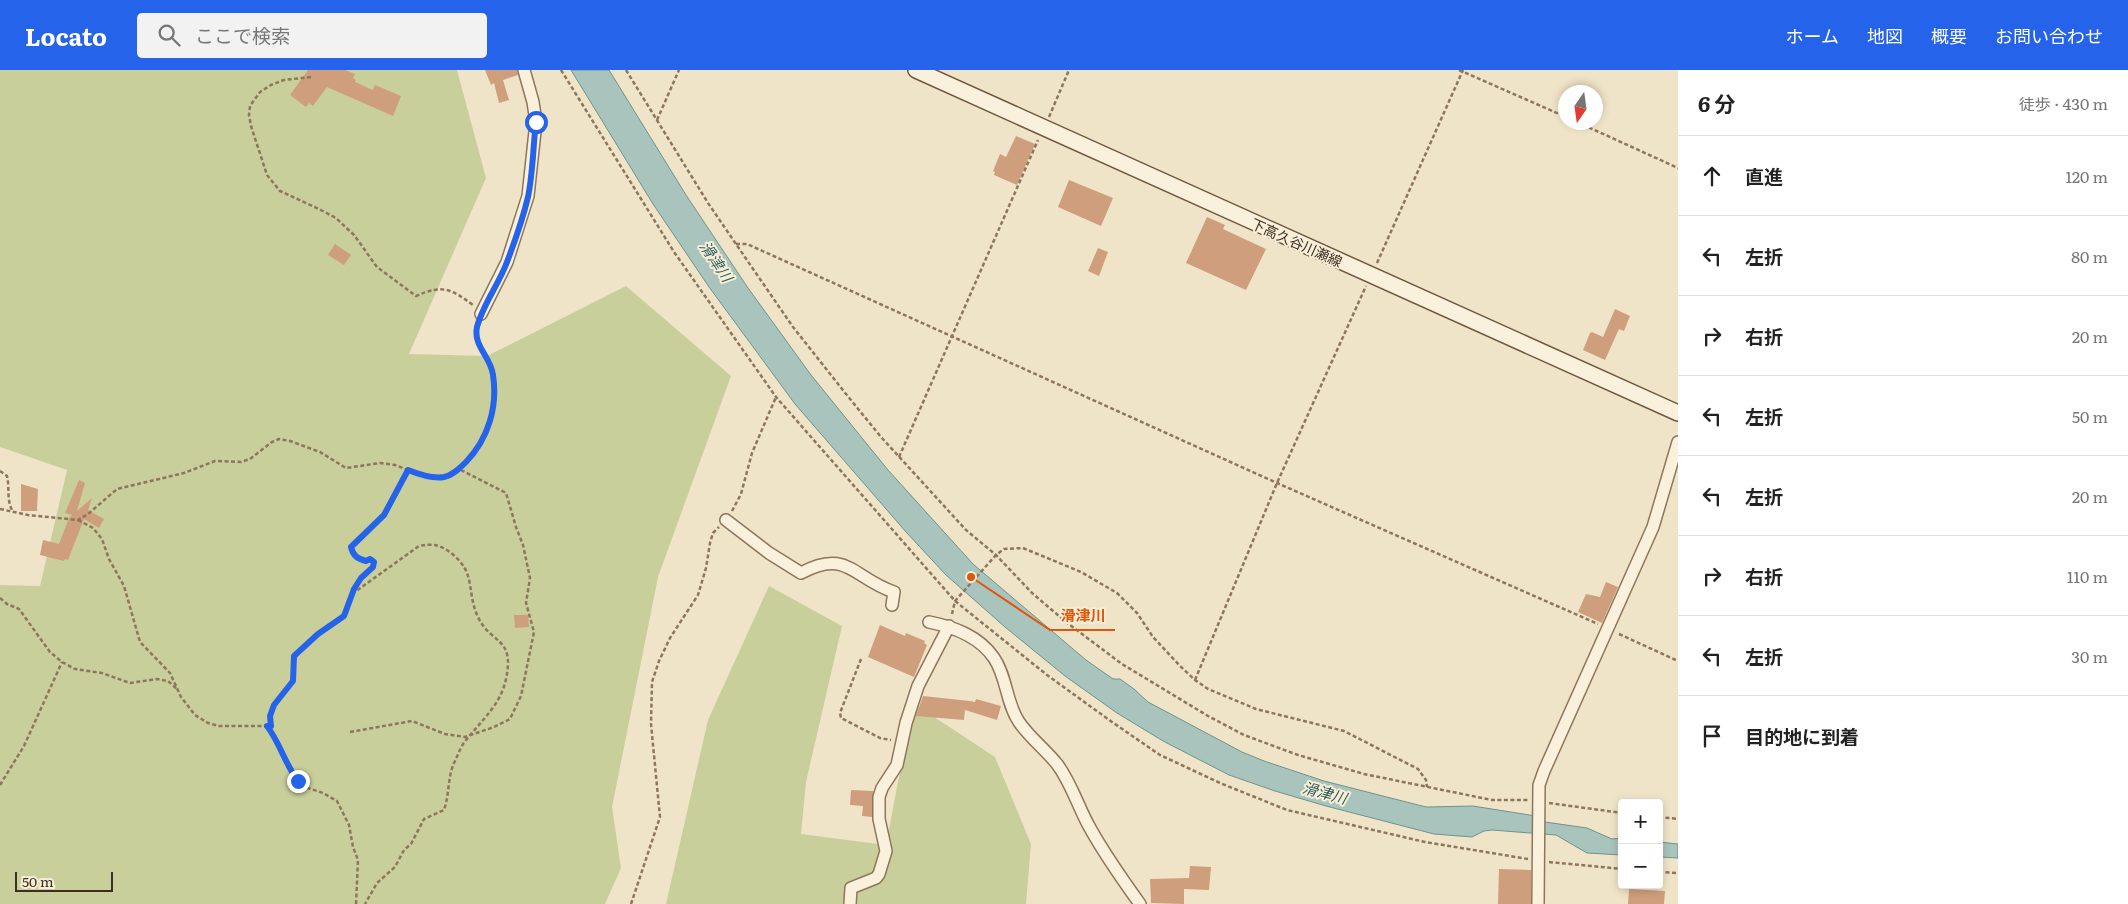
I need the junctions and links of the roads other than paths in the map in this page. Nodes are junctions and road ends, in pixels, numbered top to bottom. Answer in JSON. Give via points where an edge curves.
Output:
{"nodes":[{"id":1,"x":524,"y":70,"type":"edge"},
{"id":2,"x":916,"y":70,"type":"edge"},
{"id":3,"x":481,"y":314,"type":"road end"},
{"id":4,"x":1678,"y":413,"type":"edge"},
{"id":5,"x":1678,"y":442,"type":"edge"},
{"id":6,"x":726,"y":520,"type":"road end"},
{"id":7,"x":892,"y":605,"type":"dead end"},
{"id":8,"x":929,"y":622,"type":"dead end"},
{"id":9,"x":949,"y":626,"type":"junction"},
{"id":10,"x":850,"y":904,"type":"edge"},
{"id":11,"x":1140,"y":904,"type":"edge"},
{"id":12,"x":1538,"y":904,"type":"edge"}],
"edges":[{"from":1,"to":3,"type":"street","via":[[536,122],[528,196],[507,262]]},
{"from":2,"to":4,"type":"main road","name":"下高久谷川瀬線"},
{"from":5,"to":12,"type":"street","via":[[1653,527],[1544,771],[1538,802]]},
{"from":6,"to":7,"type":"street","via":[[768,553],[801,573],[825,563],[837,562],[846,566],[894,592]]},
{"from":8,"to":9,"type":"street"},
{"from":9,"to":10,"type":"street","via":[[918,686],[897,765],[879,797],[879,819],[886,846],[881,866],[876,878],[851,888]]},
{"from":9,"to":11,"type":"street","via":[[968,635],[994,658],[1018,721],[1057,764],[1111,864]]}]}
